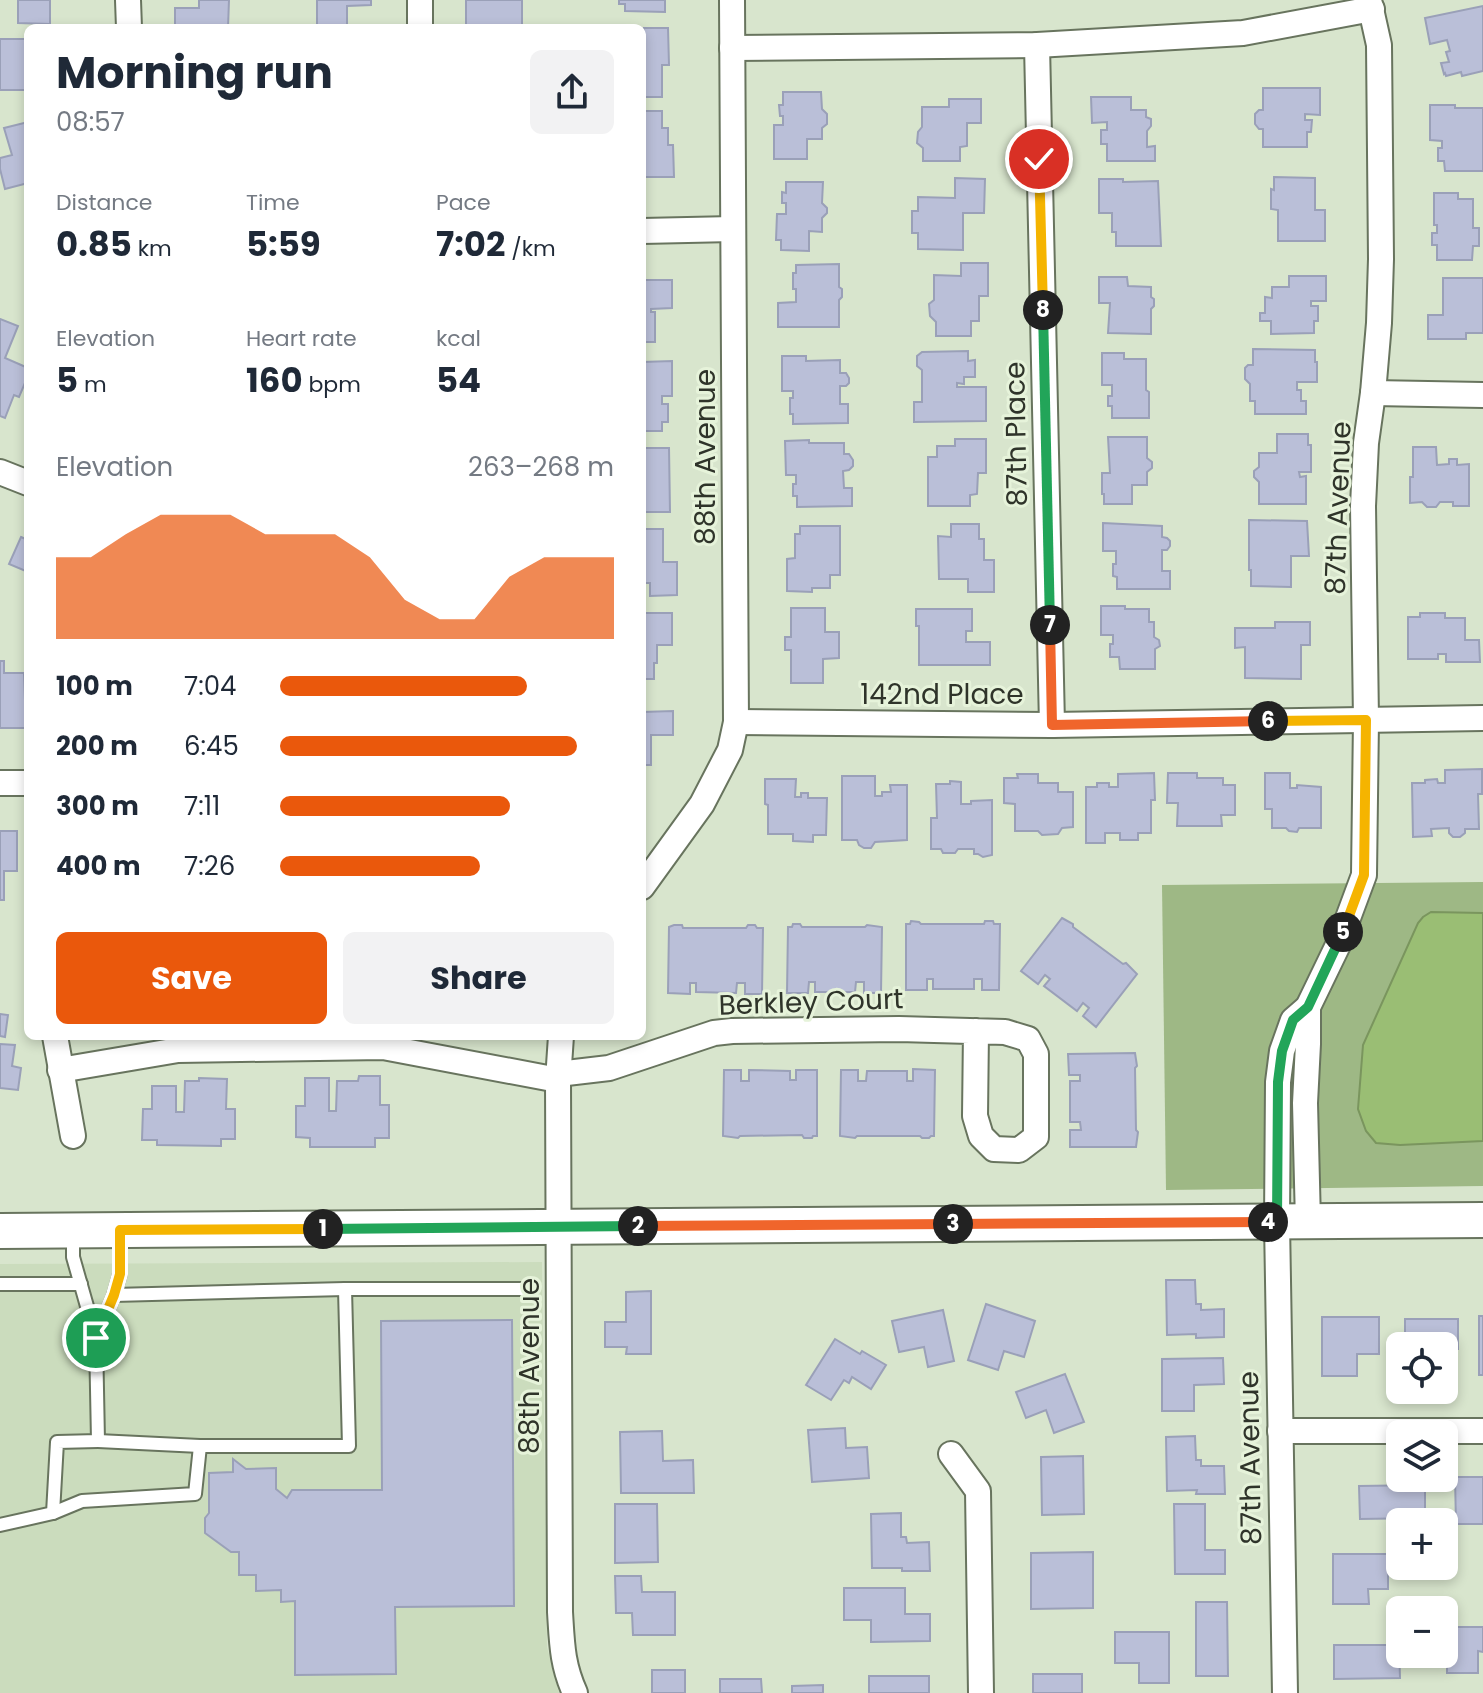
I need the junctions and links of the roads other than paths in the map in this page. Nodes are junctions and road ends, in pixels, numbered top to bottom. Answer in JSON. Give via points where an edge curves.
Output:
{"nodes":[{"id":1,"x":128,"y":0,"type":"edge"},
{"id":2,"x":420,"y":0,"type":"edge"},
{"id":3,"x":732,"y":0,"type":"edge"},
{"id":4,"x":1370,"y":4,"type":"edge"},
{"id":5,"x":129,"y":24,"type":"edge"},
{"id":6,"x":420,"y":24,"type":"edge"},
{"id":7,"x":1037,"y":45,"type":"junction"},
{"id":8,"x":732,"y":48,"type":"junction"},
{"id":9,"x":733,"y":229,"type":"junction"},
{"id":10,"x":646,"y":231,"type":"edge"},
{"id":11,"x":1373,"y":393,"type":"junction"},
{"id":12,"x":1483,"y":395,"type":"edge"},
{"id":13,"x":0,"y":472,"type":"edge"},
{"id":14,"x":24,"y":481,"type":"edge"},
{"id":15,"x":1483,"y":718,"type":"edge"},
{"id":16,"x":1366,"y":720,"type":"junction"},
{"id":17,"x":736,"y":722,"type":"junction"},
{"id":18,"x":1052,"y":725,"type":"junction"},
{"id":19,"x":0,"y":783,"type":"edge"},
{"id":20,"x":24,"y":783,"type":"edge"},
{"id":21,"x":646,"y":881,"type":"edge"},
{"id":22,"x":976,"y":1031,"type":"junction"},
{"id":23,"x":56,"y":1040,"type":"edge"},
{"id":24,"x":561,"y":1040,"type":"edge"},
{"id":25,"x":60,"y":1070,"type":"junction"},
{"id":26,"x":558,"y":1077,"type":"junction"},
{"id":27,"x":73,"y":1136,"type":"dead end"},
{"id":28,"x":1483,"y":1220,"type":"edge"},
{"id":29,"x":1292,"y":1222,"type":"junction"},
{"id":30,"x":559,"y":1227,"type":"junction"},
{"id":31,"x":120,"y":1230,"type":"junction"},
{"id":32,"x":0,"y":1231,"type":"edge"},
{"id":33,"x":73,"y":1231,"type":"junction"},
{"id":34,"x":0,"y":1284,"type":"edge"},
{"id":35,"x":81,"y":1284,"type":"junction"},
{"id":36,"x":345,"y":1289,"type":"junction"},
{"id":37,"x":524,"y":1289,"type":"dead end"},
{"id":38,"x":114,"y":1295,"type":"junction"},
{"id":39,"x":96,"y":1338,"type":"junction"},
{"id":40,"x":1280,"y":1431,"type":"junction"},
{"id":41,"x":1483,"y":1431,"type":"edge"},
{"id":42,"x":98,"y":1441,"type":"junction"},
{"id":43,"x":200,"y":1446,"type":"junction"},
{"id":44,"x":951,"y":1454,"type":"dead end"},
{"id":45,"x":53,"y":1513,"type":"junction"},
{"id":46,"x":0,"y":1525,"type":"edge"},
{"id":47,"x":575,"y":1693,"type":"edge"},
{"id":48,"x":981,"y":1693,"type":"edge"},
{"id":49,"x":1285,"y":1693,"type":"edge"}],
"edges":[{"from":1,"to":5,"type":"street"},
{"from":2,"to":6,"type":"street"},
{"from":3,"to":8,"type":"street","name":"88th Avenue"},
{"from":4,"to":7,"type":"street","via":[[1243,33]]},
{"from":4,"to":11,"type":"street","name":"87th Avenue","via":[[1379,45],[1381,259]]},
{"from":7,"to":8,"type":"street"},
{"from":7,"to":18,"type":"street","name":"87th Place"},
{"from":8,"to":9,"type":"street","name":"88th Avenue"},
{"from":9,"to":10,"type":"street"},
{"from":9,"to":17,"type":"street","name":"88th Avenue"},
{"from":11,"to":12,"type":"street"},
{"from":11,"to":16,"type":"street","name":"87th Avenue","via":[[1363,506]]},
{"from":13,"to":14,"type":"street"},
{"from":15,"to":16,"type":"street","name":"142nd Place"},
{"from":16,"to":18,"type":"street","name":"142nd Place"},
{"from":16,"to":29,"type":"street","name":"87th Avenue","via":[[1364,875],[1338,945],[1308,1007],[1293,1020],[1282,1051],[1278,1082]]},
{"from":17,"to":18,"type":"street","name":"142nd Place"},
{"from":17,"to":21,"type":"street","name":"88th Avenue","via":[[730,750],[702,804]]},
{"from":19,"to":20,"type":"street"},
{"from":22,"to":22,"type":"street","name":"Berkley Court","via":[[1028,1039],[1036,1054],[1036,1137],[1019,1150],[994,1149],[981,1136],[975,1116]]},
{"from":22,"to":26,"type":"street","name":"Berkley Court","via":[[732,1031],[609,1068]]},
{"from":23,"to":25,"type":"street"},
{"from":24,"to":26,"type":"street","name":"88th Avenue"},
{"from":25,"to":26,"type":"street","name":"Berkley Court","via":[[178,1050],[383,1047]]},
{"from":25,"to":27,"type":"street"},
{"from":26,"to":30,"type":"street","name":"88th Avenue"},
{"from":28,"to":29,"type":"main road"},
{"from":29,"to":30,"type":"main road"},
{"from":29,"to":40,"type":"street","name":"87th Avenue"},
{"from":30,"to":31,"type":"main road"},
{"from":30,"to":47,"type":"street","name":"88th Avenue","via":[[560,1612],[563,1658]]},
{"from":31,"to":33,"type":"main road"},
{"from":31,"to":38,"type":"lane","via":[[120,1274]]},
{"from":32,"to":33,"type":"main road"},
{"from":33,"to":35,"type":"lane"},
{"from":34,"to":35,"type":"lane"},
{"from":35,"to":39,"type":"lane"},
{"from":36,"to":37,"type":"lane"},
{"from":36,"to":38,"type":"lane"},
{"from":36,"to":43,"type":"lane","via":[[349,1446]]},
{"from":38,"to":39,"type":"lane"},
{"from":39,"to":42,"type":"lane"},
{"from":40,"to":41,"type":"street"},
{"from":40,"to":49,"type":"street","name":"87th Avenue"},
{"from":42,"to":43,"type":"lane"},
{"from":42,"to":45,"type":"lane","via":[[57,1442]]},
{"from":43,"to":45,"type":"lane","via":[[195,1494],[82,1501]]},
{"from":44,"to":48,"type":"street","via":[[978,1491]]},
{"from":45,"to":46,"type":"lane"}]}
